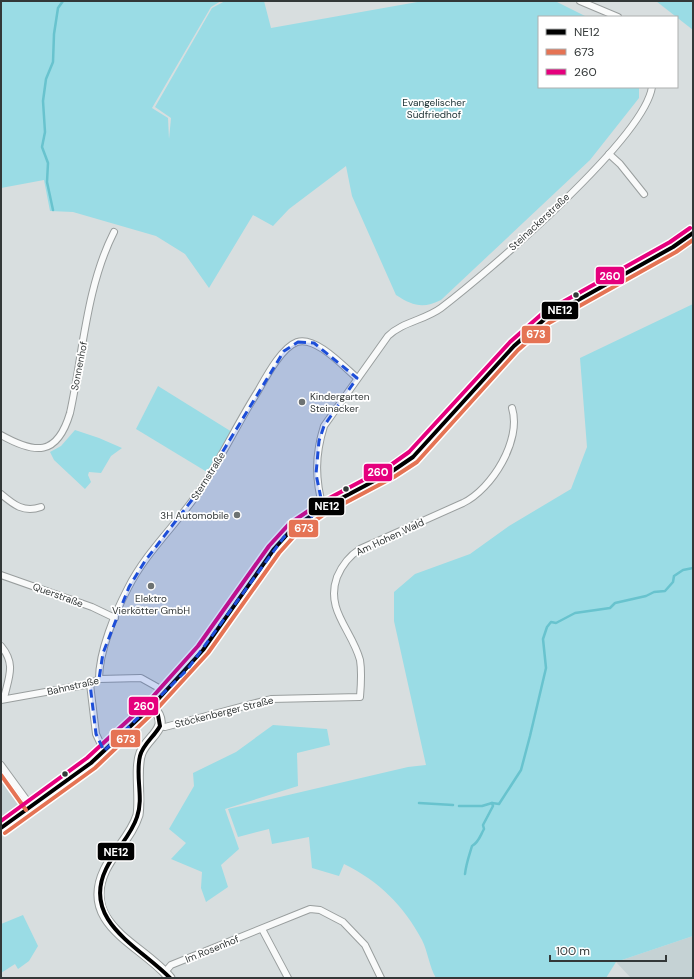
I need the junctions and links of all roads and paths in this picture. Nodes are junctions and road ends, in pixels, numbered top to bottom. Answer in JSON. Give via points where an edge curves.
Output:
{"nodes":[{"id":1,"x":580,"y":1,"type":"edge"},
{"id":2,"x":616,"y":16,"type":"edge"},
{"id":3,"x":652,"y":88,"type":"edge"},
{"id":4,"x":609,"y":154,"type":"junction"},
{"id":5,"x":644,"y":194,"type":"dead end"},
{"id":6,"x":114,"y":232,"type":"dead end"},
{"id":7,"x":693,"y":233,"type":"edge"},
{"id":8,"x":357,"y":378,"type":"junction"},
{"id":9,"x":512,"y":408,"type":"dead end"},
{"id":10,"x":1,"y":435,"type":"edge"},
{"id":11,"x":1,"y":494,"type":"edge"},
{"id":12,"x":41,"y":507,"type":"dead end"},
{"id":13,"x":323,"y":508,"type":"junction"},
{"id":14,"x":1,"y":575,"type":"edge"},
{"id":15,"x":115,"y":618,"type":"junction"},
{"id":16,"x":1,"y":646,"type":"edge"},
{"id":17,"x":99,"y":679,"type":"junction"},
{"id":18,"x":90,"y":684,"type":"junction"},
{"id":19,"x":166,"y":692,"type":"junction"},
{"id":20,"x":360,"y":697,"type":"joint"},
{"id":21,"x":3,"y":699,"type":"edge"},
{"id":22,"x":152,"y":706,"type":"junction"},
{"id":23,"x":160,"y":726,"type":"junction"},
{"id":24,"x":104,"y":751,"type":"junction"},
{"id":25,"x":1,"y":765,"type":"edge"},
{"id":26,"x":31,"y":806,"type":"junction"},
{"id":27,"x":1,"y":828,"type":"edge"},
{"id":28,"x":262,"y":928,"type":"junction"},
{"id":29,"x":167,"y":975,"type":"edge"},
{"id":30,"x":288,"y":978,"type":"edge"},
{"id":31,"x":381,"y":978,"type":"edge"}],
"edges":[{"from":1,"to":2,"type":"street"},
{"from":3,"to":4,"type":"street","name":"Steinackerstraße","via":[[639,116]]},
{"from":4,"to":5,"type":"street","via":[[625,169]]},
{"from":4,"to":8,"type":"street","name":"Steinackerstraße","via":[[517,243],[440,308],[394,330]]},
{"from":6,"to":10,"type":"street","name":"Sonnenhof","via":[[95,285],[70,414],[62,432],[50,444],[40,448],[26,448]]},
{"from":7,"to":13,"type":"main road","via":[[673,247],[546,318],[514,346],[413,457],[391,472]]},
{"from":8,"to":13,"type":"street","name":"Steinackerstraße","via":[[324,426],[316,474]]},
{"from":8,"to":15,"type":"street","name":"Sternstraße","via":[[314,343],[298,342],[284,351],[198,492],[144,560]]},
{"from":9,"to":20,"type":"street","name":"Am Hohen Wald","via":[[513,434],[509,448],[488,482],[476,495],[360,549],[342,567],[335,582],[334,596],[339,618],[359,660]]},
{"from":11,"to":12,"type":"street","via":[[19,508],[27,510]]},
{"from":13,"to":19,"type":"main road","via":[[284,537],[203,650]]},
{"from":14,"to":15,"type":"street","name":"Querstraße"},
{"from":15,"to":17,"type":"street","name":"Sternstraße","via":[[103,653]]},
{"from":16,"to":21,"type":"street","via":[[9,655],[11,663]]},
{"from":17,"to":18,"type":"street","name":"Bahnstraße"},
{"from":17,"to":19,"type":"street","name":"Bahnstraße","via":[[142,678]]},
{"from":18,"to":21,"type":"street","name":"Bahnstraße"},
{"from":18,"to":24,"type":"street","via":[[96,734]]},
{"from":19,"to":22,"type":"main road"},
{"from":20,"to":23,"type":"street","name":"Stöckenberger Straße","via":[[271,699],[165,727]]},
{"from":22,"to":23,"type":"main road","via":[[158,712]]},
{"from":22,"to":24,"type":"main road"},
{"from":23,"to":29,"type":"main road","via":[[141,754],[137,818],[105,869],[99,886],[99,895],[104,915],[113,928]]},
{"from":24,"to":26,"type":"main road"},
{"from":25,"to":26,"type":"street"},
{"from":26,"to":27,"type":"main road"},
{"from":28,"to":29,"type":"street","name":"Im Rosenhof","via":[[172,965]]},
{"from":28,"to":30,"type":"street"},
{"from":28,"to":31,"type":"street","name":"Im Rosenhof","via":[[310,909],[320,910],[343,922],[356,934],[372,957]]}]}
